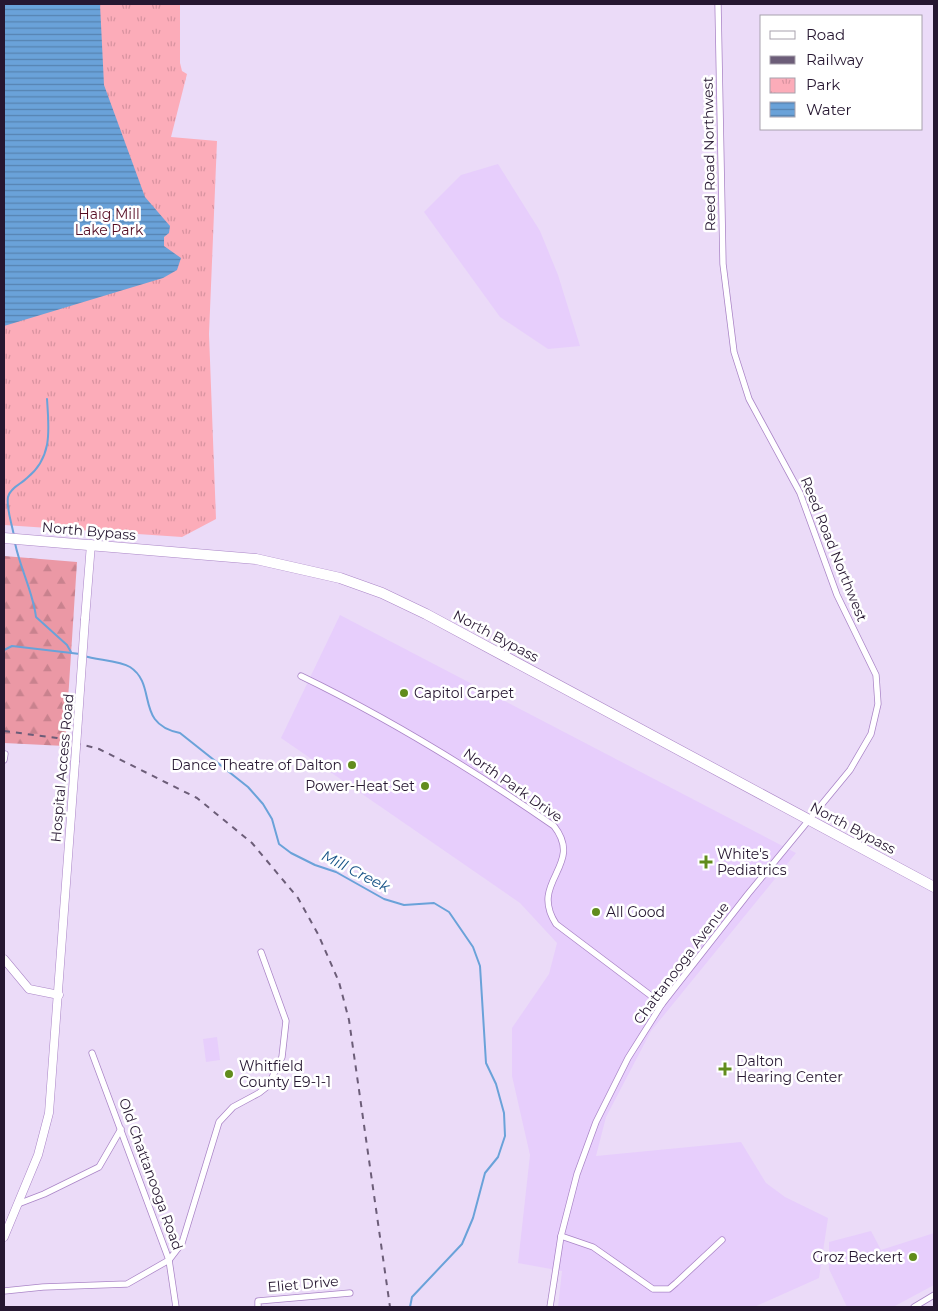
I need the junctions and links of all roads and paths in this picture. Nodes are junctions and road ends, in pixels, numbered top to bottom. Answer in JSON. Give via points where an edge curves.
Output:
{"nodes":[{"id":1,"x":718,"y":4,"type":"edge"},
{"id":2,"x":4,"y":538,"type":"edge"},
{"id":3,"x":91,"y":544,"type":"junction"},
{"id":4,"x":301,"y":676,"type":"dead end"},
{"id":5,"x":808,"y":820,"type":"junction"},
{"id":6,"x":934,"y":887,"type":"edge"},
{"id":7,"x":261,"y":952,"type":"dead end"},
{"id":8,"x":4,"y":959,"type":"edge"},
{"id":9,"x":59,"y":995,"type":"junction"},
{"id":10,"x":662,"y":1004,"type":"junction"},
{"id":11,"x":92,"y":1053,"type":"dead end"},
{"id":12,"x":121,"y":1128,"type":"junction"},
{"id":13,"x":18,"y":1204,"type":"junction"},
{"id":14,"x":561,"y":1236,"type":"junction"},
{"id":15,"x":4,"y":1237,"type":"edge"},
{"id":16,"x":722,"y":1240,"type":"dead end"},
{"id":17,"x":170,"y":1260,"type":"junction"},
{"id":18,"x":4,"y":1291,"type":"edge"},
{"id":19,"x":350,"y":1293,"type":"dead end"},
{"id":20,"x":934,"y":1295,"type":"edge"},
{"id":21,"x":258,"y":1304,"type":"edge"},
{"id":22,"x":176,"y":1307,"type":"edge"},
{"id":23,"x":550,"y":1307,"type":"edge"},
{"id":24,"x":914,"y":1307,"type":"edge"}],
"edges":[{"from":1,"to":5,"type":"street","name":"Reed Road Northwest","via":[[723,264],[734,352],[749,400],[800,493],[838,595],[868,655],[878,687],[878,704],[871,734],[850,770]]},
{"from":2,"to":3,"type":"highway","name":"North Bypass"},
{"from":3,"to":5,"type":"highway","name":"North Bypass","via":[[256,559],[305,568],[382,593]]},
{"from":3,"to":9,"type":"main road","name":"Hospital Access Road","bridge":true},
{"from":4,"to":10,"type":"street","name":"North Park Drive","via":[[434,747],[554,826],[563,840],[564,849],[562,865],[547,894],[552,918]]},
{"from":5,"to":6,"type":"highway","name":"North Bypass"},
{"from":5,"to":10,"type":"street","name":"Chattanooga Avenue"},
{"from":7,"to":17,"type":"street","via":[[286,1021],[282,1057],[268,1086],[233,1107],[219,1122],[182,1243]]},
{"from":8,"to":9,"type":"main road","via":[[29,989]]},
{"from":9,"to":13,"type":"main road","name":"Hospital Access Road","via":[[49,1113],[38,1155]]},
{"from":10,"to":14,"type":"street","name":"Chattanooga Avenue","via":[[628,1058],[596,1122]]},
{"from":11,"to":12,"type":"street","name":"Old Chattanooga Road"},
{"from":12,"to":13,"type":"street","via":[[99,1167]]},
{"from":12,"to":17,"type":"street","name":"Old Chattanooga Road"},
{"from":13,"to":15,"type":"main road","name":"Hospital Access Road"},
{"from":14,"to":16,"type":"street","via":[[593,1247],[645,1285],[661,1290],[676,1283]]},
{"from":14,"to":23,"type":"street","name":"Chattanooga Avenue"},
{"from":17,"to":18,"type":"street","via":[[127,1284]]},
{"from":17,"to":22,"type":"street","name":"Old Chattanooga Road"},
{"from":19,"to":21,"type":"street","name":"Eliet Drive"},
{"from":20,"to":24,"type":"street"}]}
